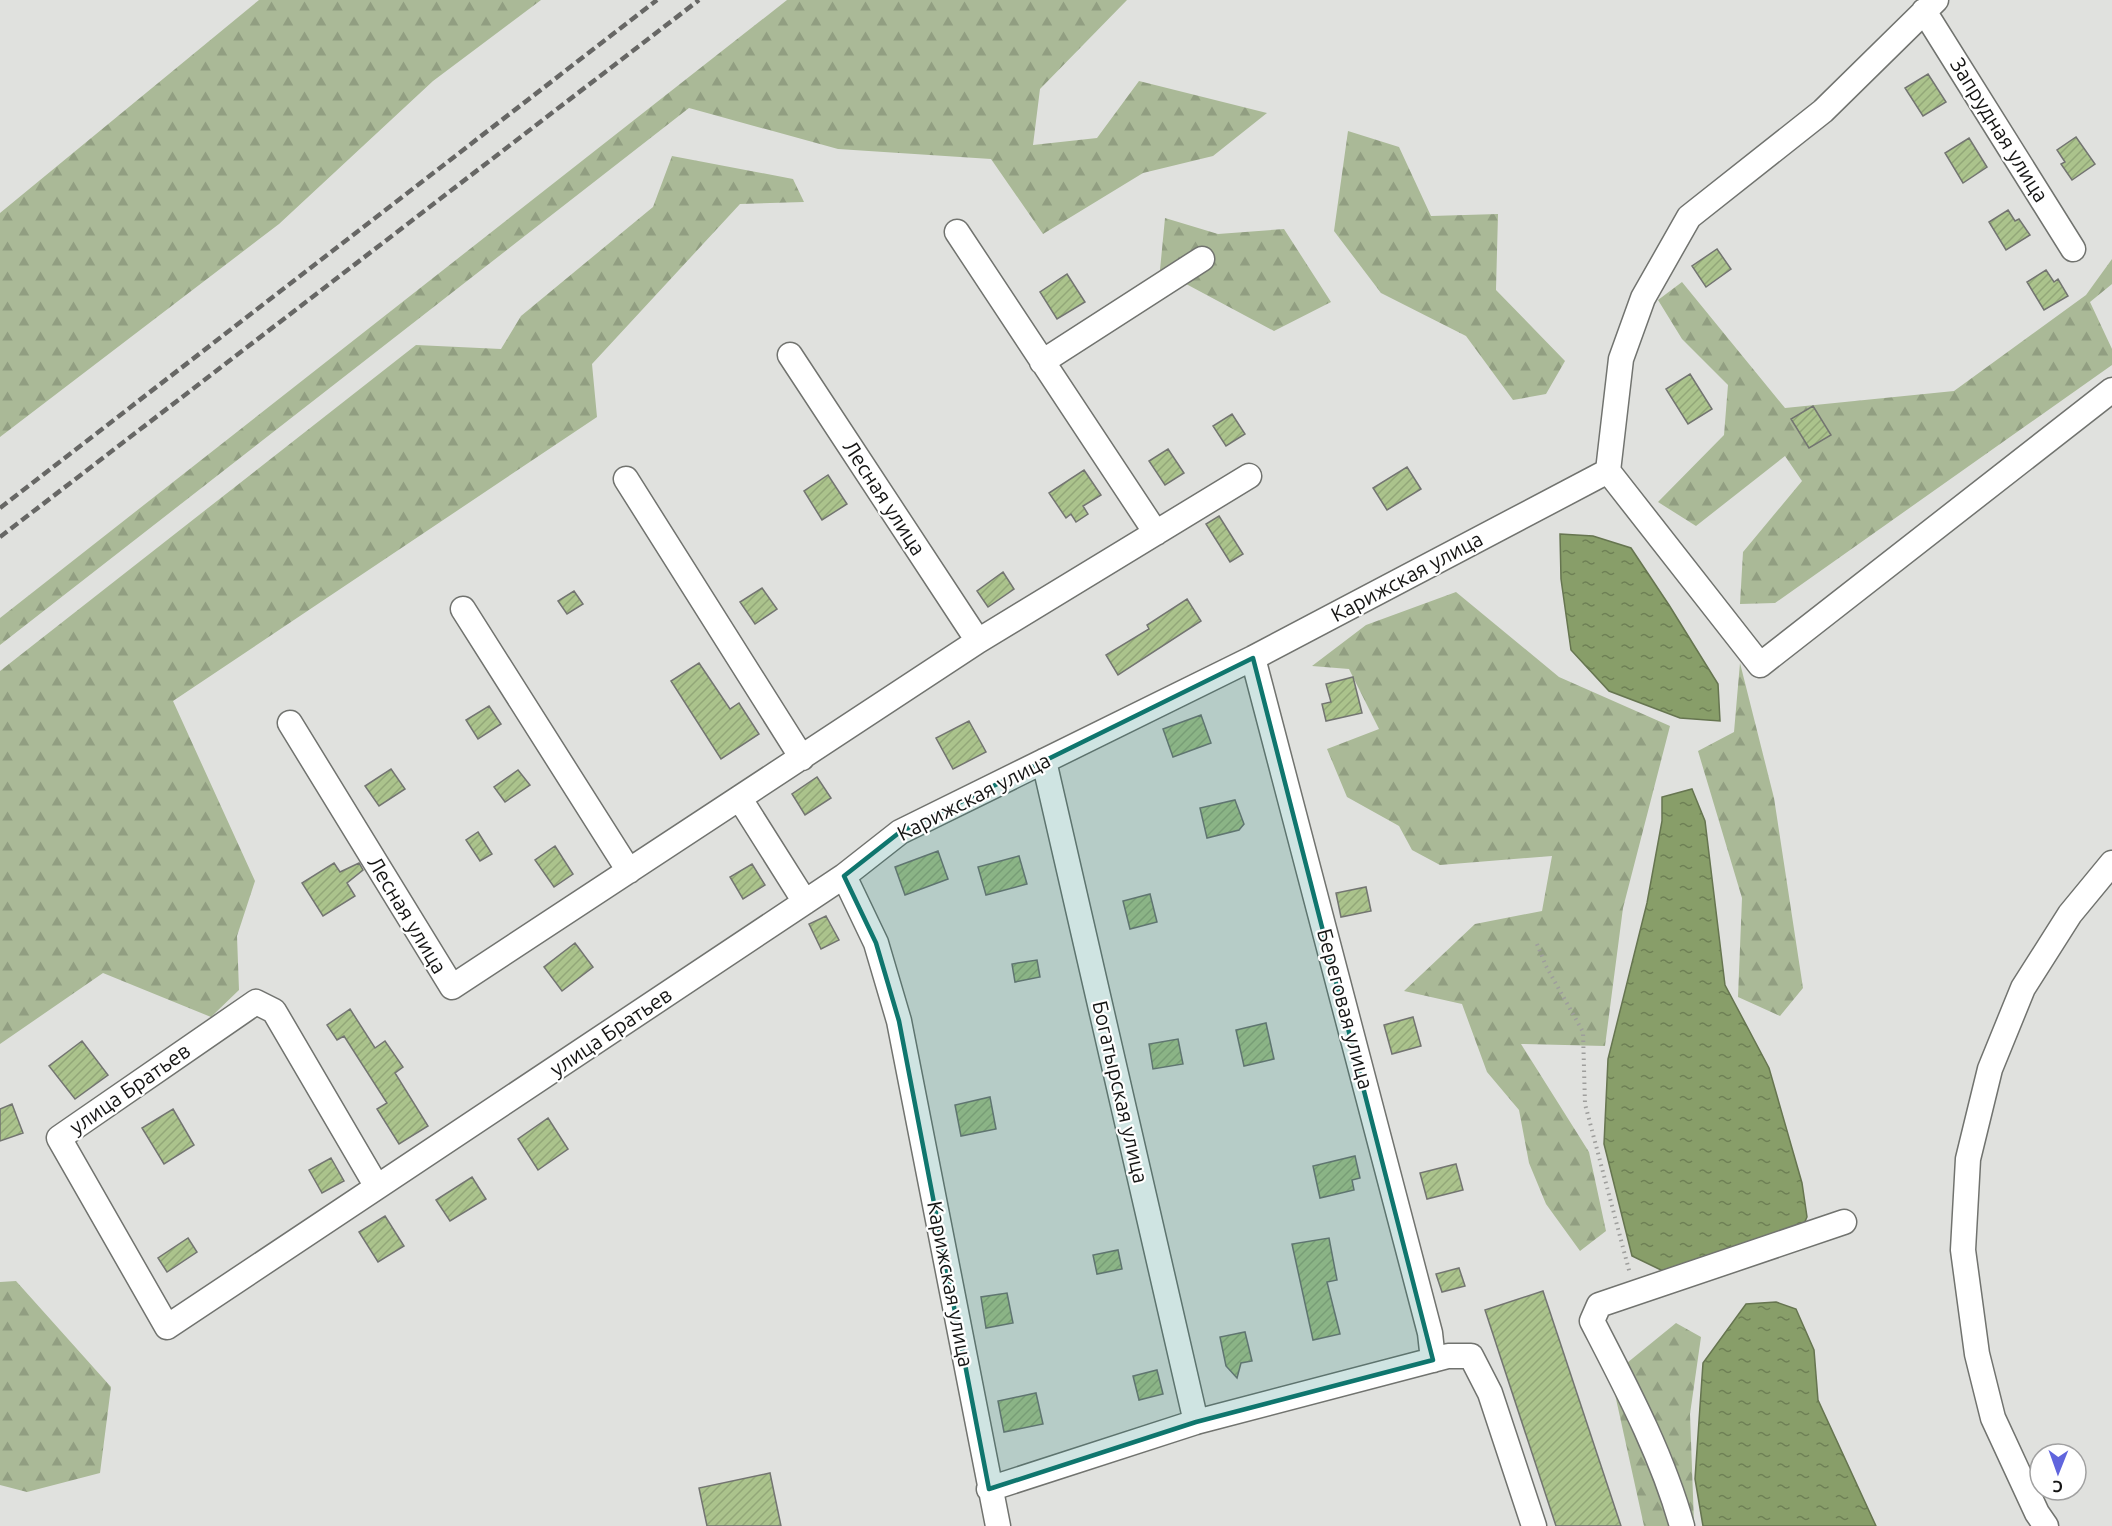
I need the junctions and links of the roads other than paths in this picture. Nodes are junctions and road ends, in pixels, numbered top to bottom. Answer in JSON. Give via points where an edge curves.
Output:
{"nodes":[{"id":1,"x":1930,"y":6,"type":"edge"},
{"id":2,"x":957,"y":232,"type":"dead end"},
{"id":3,"x":2073,"y":249,"type":"dead end"},
{"id":4,"x":1202,"y":259,"type":"dead end"},
{"id":5,"x":790,"y":355,"type":"dead end"},
{"id":6,"x":1042,"y":362,"type":"junction"},
{"id":7,"x":2112,"y":390,"type":"edge"},
{"id":8,"x":1608,"y":471,"type":"junction"},
{"id":9,"x":1249,"y":476,"type":"dead end"},
{"id":10,"x":626,"y":479,"type":"dead end"},
{"id":11,"x":1156,"y":533,"type":"junction"},
{"id":12,"x":463,"y":609,"type":"dead end"},
{"id":13,"x":978,"y":641,"type":"junction"},
{"id":14,"x":1253,"y":658,"type":"junction"},
{"id":15,"x":290,"y":723,"type":"dead end"},
{"id":16,"x":802,"y":758,"type":"junction"},
{"id":17,"x":1044,"y":762,"type":"junction"},
{"id":18,"x":740,"y":799,"type":"junction"},
{"id":19,"x":2112,"y":863,"type":"edge"},
{"id":20,"x":629,"y":871,"type":"junction"},
{"id":21,"x":844,"y":876,"type":"junction"},
{"id":22,"x":805,"y":902,"type":"junction"},
{"id":23,"x":377,"y":1187,"type":"junction"},
{"id":24,"x":1844,"y":1222,"type":"dead end"},
{"id":25,"x":1433,"y":1360,"type":"junction"},
{"id":26,"x":1196,"y":1422,"type":"junction"},
{"id":27,"x":989,"y":1489,"type":"junction"},
{"id":28,"x":998,"y":1526,"type":"edge"},
{"id":29,"x":1534,"y":1526,"type":"edge"},
{"id":30,"x":1682,"y":1526,"type":"edge"},
{"id":31,"x":2046,"y":1526,"type":"edge"}],
"edges":[{"from":1,"to":3,"type":"street","name":"Запрудная улица"},
{"from":1,"to":8,"type":"street","via":[[1823,111],[1689,217],[1643,298],[1621,359]]},
{"from":2,"to":6,"type":"street"},
{"from":4,"to":6,"type":"street"},
{"from":5,"to":13,"type":"street","name":"Лесная улица"},
{"from":6,"to":11,"type":"street"},
{"from":7,"to":8,"type":"street","via":[[1760,665]]},
{"from":8,"to":14,"type":"street","name":"Карижская улица"},
{"from":9,"to":11,"type":"street","name":"Лесная улица"},
{"from":10,"to":16,"type":"street"},
{"from":11,"to":13,"type":"street","name":"Лесная улица"},
{"from":12,"to":20,"type":"street"},
{"from":13,"to":16,"type":"street","name":"Лесная улица"},
{"from":14,"to":17,"type":"street","name":"Карижская улица"},
{"from":14,"to":25,"type":"street","name":"Береговая улица","via":[[1430,1334]]},
{"from":15,"to":20,"type":"street","name":"Лесная улица","via":[[452,987]]},
{"from":16,"to":18,"type":"street","name":"Лесная улица"},
{"from":17,"to":21,"type":"street","name":"Карижская улица","via":[[900,832]]},
{"from":17,"to":26,"type":"street","name":"Богатырская улица"},
{"from":18,"to":20,"type":"street","name":"Лесная улица"},
{"from":18,"to":22,"type":"street"},
{"from":19,"to":31,"type":"street","via":[[2070,914],[2022,988],[1990,1069],[1968,1159],[1963,1250],[1977,1354],[1993,1418]]},
{"from":21,"to":22,"type":"street","name":"улица Братьев"},
{"from":21,"to":27,"type":"street","name":"Карижская улица","via":[[876,943],[899,1021]]},
{"from":22,"to":23,"type":"street","name":"улица Братьев"},
{"from":23,"to":23,"type":"street","name":"улица Братьев","via":[[167,1327],[59,1138],[256,1002],[273,1011]]},
{"from":24,"to":30,"type":"street","via":[[1599,1305],[1592,1322],[1635,1405]]},
{"from":25,"to":26,"type":"street"},
{"from":25,"to":29,"type":"street","via":[[1471,1356],[1490,1393]]},
{"from":26,"to":27,"type":"street"},
{"from":27,"to":28,"type":"street","name":"Карижская улица"}]}
